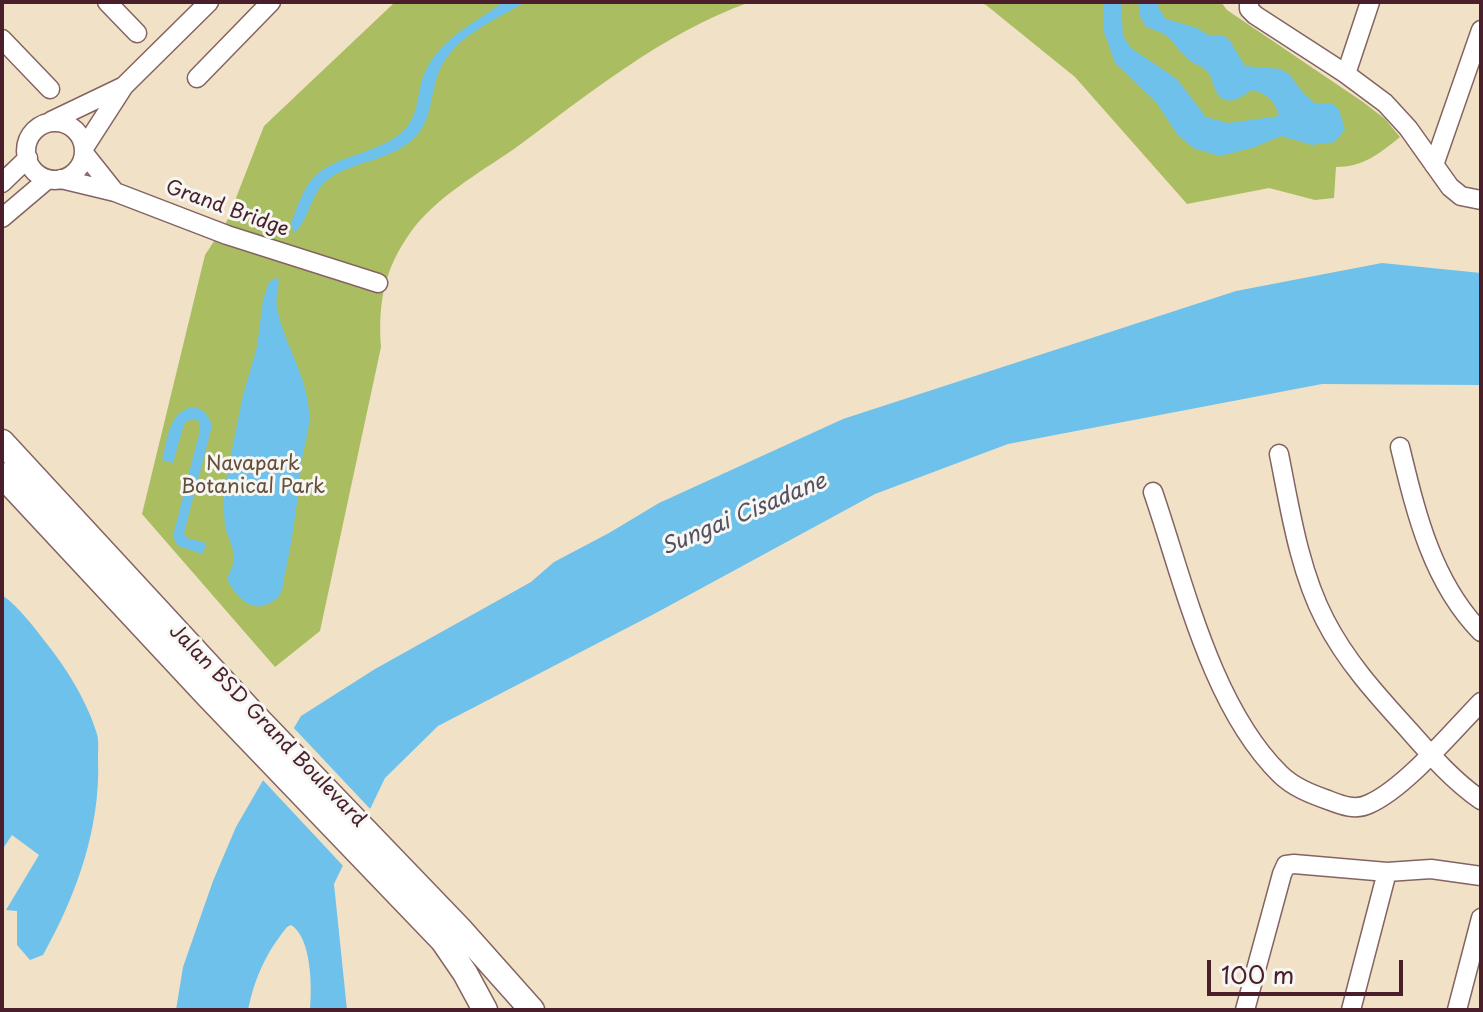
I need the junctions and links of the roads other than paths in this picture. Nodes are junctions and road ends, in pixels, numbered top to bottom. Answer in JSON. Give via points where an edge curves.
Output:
{"nodes":[{"id":1,"x":107,"y":2,"type":"edge"},
{"id":2,"x":209,"y":2,"type":"edge"},
{"id":3,"x":1249,"y":2,"type":"edge"},
{"id":4,"x":1370,"y":2,"type":"edge"},
{"id":5,"x":268,"y":3,"type":"edge"},
{"id":6,"x":1481,"y":30,"type":"edge"},
{"id":7,"x":137,"y":33,"type":"dead end"},
{"id":8,"x":2,"y":39,"type":"edge"},
{"id":9,"x":1346,"y":74,"type":"junction"},
{"id":10,"x":197,"y":78,"type":"dead end"},
{"id":11,"x":124,"y":86,"type":"junction"},
{"id":12,"x":50,"y":89,"type":"dead end"},
{"id":13,"x":48,"y":123,"type":"junction"},
{"id":14,"x":84,"y":150,"type":"junction"},
{"id":15,"x":28,"y":158,"type":"junction"},
{"id":16,"x":1434,"y":165,"type":"junction"},
{"id":17,"x":54,"y":179,"type":"junction"},
{"id":18,"x":2,"y":183,"type":"edge"},
{"id":19,"x":115,"y":192,"type":"junction"},
{"id":20,"x":1481,"y":200,"type":"edge"},
{"id":21,"x":2,"y":218,"type":"edge"},
{"id":22,"x":378,"y":283,"type":"dead end"},
{"id":23,"x":2,"y":442,"type":"edge"},
{"id":24,"x":1400,"y":447,"type":"dead end"},
{"id":25,"x":1279,"y":454,"type":"dead end"},
{"id":26,"x":2,"y":475,"type":"edge"},
{"id":27,"x":1153,"y":492,"type":"dead end"},
{"id":28,"x":83,"y":547,"type":"junction"},
{"id":29,"x":1481,"y":632,"type":"edge"},
{"id":30,"x":1481,"y":702,"type":"edge"},
{"id":31,"x":1430,"y":754,"type":"junction"},
{"id":32,"x":1481,"y":800,"type":"edge"},
{"id":33,"x":1387,"y":872,"type":"junction"},
{"id":34,"x":1481,"y":876,"type":"edge"},
{"id":35,"x":412,"y":893,"type":"junction"},
{"id":36,"x":1481,"y":918,"type":"edge"},
{"id":37,"x":485,"y":1010,"type":"edge"},
{"id":38,"x":532,"y":1010,"type":"edge"},
{"id":39,"x":1245,"y":1010,"type":"edge"},
{"id":40,"x":1351,"y":1010,"type":"edge"},
{"id":41,"x":1457,"y":1010,"type":"edge"}],
"edges":[{"from":1,"to":7,"type":"street"},
{"from":2,"to":11,"type":"street"},
{"from":3,"to":9,"type":"street","via":[[1255,15]]},
{"from":4,"to":9,"type":"street"},
{"from":5,"to":10,"type":"street"},
{"from":6,"to":16,"type":"street"},
{"from":8,"to":12,"type":"street"},
{"from":9,"to":16,"type":"street","via":[[1385,103]]},
{"from":11,"to":13,"type":"street"},
{"from":11,"to":14,"type":"street"},
{"from":13,"to":14,"type":"street","via":[[71,127]]},
{"from":13,"to":15,"type":"street","via":[[29,139]]},
{"from":14,"to":17,"type":"street","via":[[75,172]]},
{"from":14,"to":19,"type":"street"},
{"from":15,"to":17,"type":"street","via":[[35,171]]},
{"from":15,"to":18,"type":"street"},
{"from":16,"to":20,"type":"street","via":[[1461,196]]},
{"from":17,"to":19,"type":"street","name":"Grand Bridge"},
{"from":17,"to":21,"type":"street"},
{"from":19,"to":22,"type":"street","name":"Grand Bridge","via":[[227,235]]},
{"from":23,"to":28,"type":"main road","name":"Jalan BSD Grand Boulevard"},
{"from":24,"to":29,"type":"street","via":[[1424,540],[1459,606]]},
{"from":25,"to":31,"type":"street","via":[[1303,558],[1325,620],[1355,670]]},
{"from":26,"to":28,"type":"main road","name":"Jalan BSD Grand Boulevard"},
{"from":27,"to":31,"type":"street","via":[[1223,690],[1237,718],[1281,775],[1306,792],[1358,808],[1371,804]]},
{"from":28,"to":35,"type":"main road","name":"Jalan BSD Grand Boulevard","via":[[208,696]]},
{"from":30,"to":31,"type":"street"},
{"from":31,"to":32,"type":"street"},
{"from":33,"to":34,"type":"street","via":[[1431,869]]},
{"from":33,"to":39,"type":"street","via":[[1286,865]]},
{"from":33,"to":40,"type":"street"},
{"from":35,"to":37,"type":"main road","name":"Jalan BSD Grand Boulevard"},
{"from":35,"to":38,"type":"main road","name":"Jalan BSD Grand Boulevard"},
{"from":36,"to":41,"type":"street"}]}
